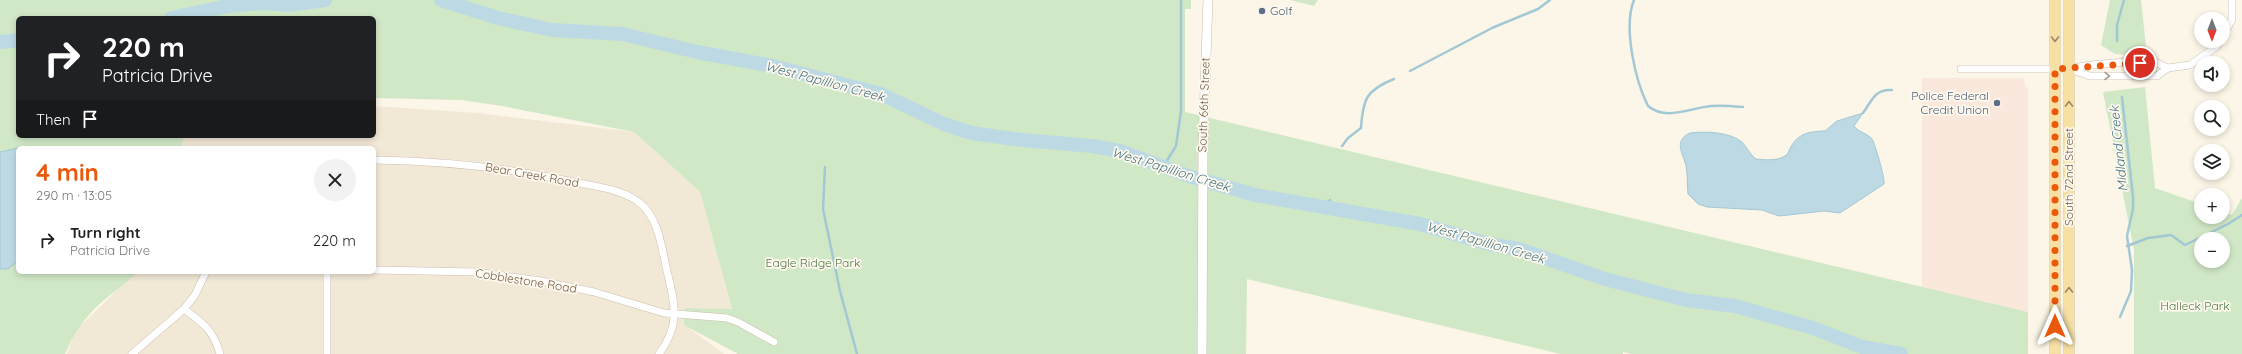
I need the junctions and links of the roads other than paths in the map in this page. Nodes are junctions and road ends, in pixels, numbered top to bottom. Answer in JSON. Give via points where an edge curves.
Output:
{"nodes":[{"id":1,"x":1208,"y":0,"type":"edge"},
{"id":2,"x":2054,"y":0,"type":"edge"},
{"id":3,"x":2069,"y":0,"type":"edge"},
{"id":4,"x":2232,"y":0,"type":"edge"},
{"id":5,"x":2230,"y":23,"type":"edge"},
{"id":6,"x":2215,"y":48,"type":"edge"},
{"id":7,"x":2168,"y":68,"type":"junction"},
{"id":8,"x":1961,"y":69,"type":"dead end"},
{"id":9,"x":2055,"y":69,"type":"junction"},
{"id":10,"x":2069,"y":69,"type":"junction"},
{"id":11,"x":376,"y":160,"type":"edge"},
{"id":12,"x":376,"y":270,"type":"edge"},
{"id":13,"x":205,"y":274,"type":"edge"},
{"id":14,"x":327,"y":274,"type":"edge"},
{"id":15,"x":184,"y":309,"type":"junction"},
{"id":16,"x":675,"y":315,"type":"junction"},
{"id":17,"x":774,"y":342,"type":"dead end"},
{"id":18,"x":2069,"y":349,"type":"edge"},
{"id":19,"x":132,"y":354,"type":"edge"},
{"id":20,"x":220,"y":354,"type":"edge"},
{"id":21,"x":327,"y":354,"type":"edge"},
{"id":22,"x":659,"y":354,"type":"edge"},
{"id":23,"x":1202,"y":354,"type":"edge"},
{"id":24,"x":2055,"y":354,"type":"edge"}],
"edges":[{"from":1,"to":23,"type":"street","name":"South 66th Street","via":[[1203,146]]},
{"from":2,"to":9,"type":"main road","name":"South 72nd Street","one_way":true},
{"from":3,"to":10,"type":"main road","name":"South 72nd Street"},
{"from":4,"to":5,"type":"street"},
{"from":6,"to":7,"type":"street","via":[[2190,65]]},
{"from":7,"to":10,"type":"street","via":[[2156,63],[2140,63]]},
{"from":10,"to":7,"type":"street","one_way":true,"via":[[2090,76],[2143,77],[2157,76]]},
{"from":8,"to":9,"type":"street"},
{"from":9,"to":10,"type":"street"},
{"from":9,"to":24,"type":"main road","name":"South 72nd Street"},
{"from":18,"to":10,"type":"main road","name":"South 72nd Street","one_way":true},
{"from":11,"to":16,"type":"street","name":"Bear Creek Road","via":[[421,160],[534,173],[608,189],[632,197],[643,205],[652,218],[674,300]]},
{"from":12,"to":16,"type":"street","name":"Cobblestone Road","via":[[476,272],[541,281],[594,292]]},
{"from":13,"to":15,"type":"street","via":[[195,295]]},
{"from":14,"to":21,"type":"street"},
{"from":15,"to":19,"type":"street"},
{"from":15,"to":20,"type":"street","via":[[205,324],[215,336]]},
{"from":16,"to":17,"type":"street","name":"Cobblestone Road","via":[[727,318]]},
{"from":16,"to":22,"type":"street","name":"Bear Creek Road","via":[[669,340]]}]}
